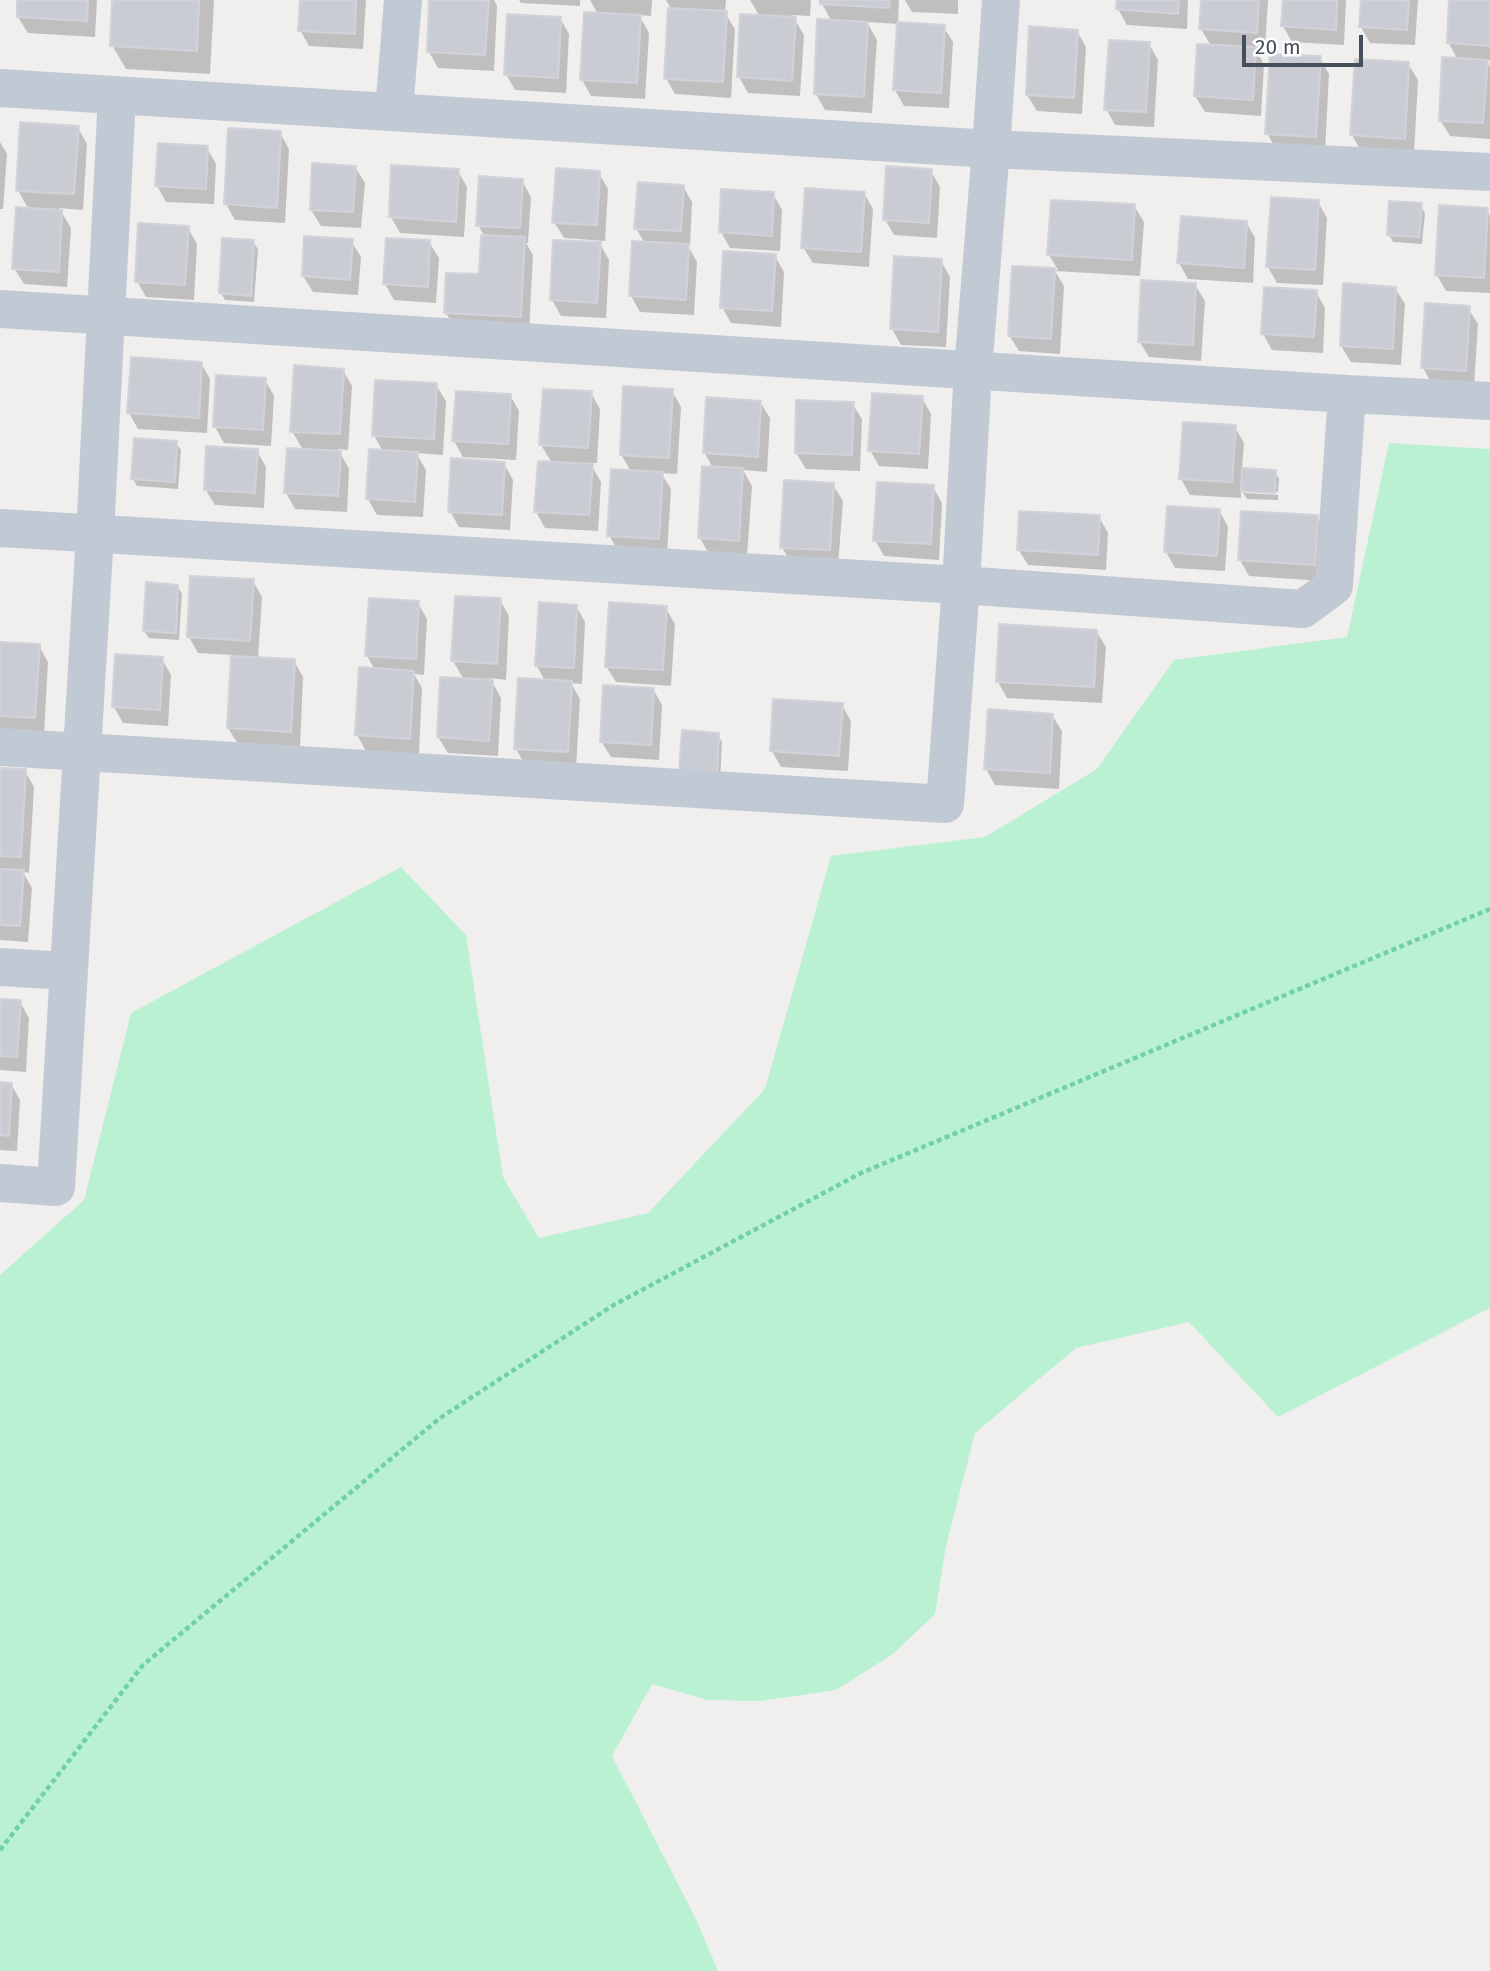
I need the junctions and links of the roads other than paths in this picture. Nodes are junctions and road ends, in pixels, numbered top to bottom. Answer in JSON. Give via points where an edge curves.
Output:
{"nodes":[{"id":1,"x":403,"y":0,"type":"edge"},
{"id":2,"x":1001,"y":0,"type":"edge"},
{"id":3,"x":0,"y":88,"type":"edge"},
{"id":4,"x":117,"y":96,"type":"junction"},
{"id":5,"x":394,"y":111,"type":"junction"},
{"id":6,"x":991,"y":149,"type":"junction"},
{"id":7,"x":1490,"y":172,"type":"edge"},
{"id":8,"x":0,"y":309,"type":"edge"},
{"id":9,"x":106,"y":316,"type":"junction"},
{"id":10,"x":973,"y":370,"type":"junction"},
{"id":11,"x":1348,"y":394,"type":"junction"},
{"id":12,"x":1490,"y":401,"type":"edge"},
{"id":13,"x":0,"y":528,"type":"edge"},
{"id":14,"x":94,"y":534,"type":"junction"},
{"id":15,"x":961,"y":585,"type":"junction"},
{"id":16,"x":0,"y":747,"type":"edge"},
{"id":17,"x":82,"y":752,"type":"junction"},
{"id":18,"x":0,"y":967,"type":"edge"},
{"id":19,"x":67,"y":971,"type":"junction"},
{"id":20,"x":0,"y":1183,"type":"edge"}],
"edges":[{"from":1,"to":5,"type":"street"},
{"from":2,"to":6,"type":"street"},
{"from":3,"to":4,"type":"street"},
{"from":4,"to":5,"type":"street"},
{"from":4,"to":9,"type":"street"},
{"from":5,"to":6,"type":"street"},
{"from":6,"to":7,"type":"street"},
{"from":6,"to":10,"type":"street"},
{"from":8,"to":9,"type":"street"},
{"from":9,"to":10,"type":"street"},
{"from":9,"to":14,"type":"street"},
{"from":10,"to":11,"type":"street"},
{"from":10,"to":15,"type":"street"},
{"from":11,"to":12,"type":"street"},
{"from":11,"to":15,"type":"street","via":[[1334,586],[1303,609]]},
{"from":13,"to":14,"type":"street"},
{"from":14,"to":15,"type":"street"},
{"from":14,"to":17,"type":"street"},
{"from":15,"to":17,"type":"street","via":[[944,804]]},
{"from":16,"to":17,"type":"street"},
{"from":17,"to":19,"type":"street"},
{"from":18,"to":19,"type":"street"},
{"from":19,"to":20,"type":"street","via":[[55,1187]]}]}
